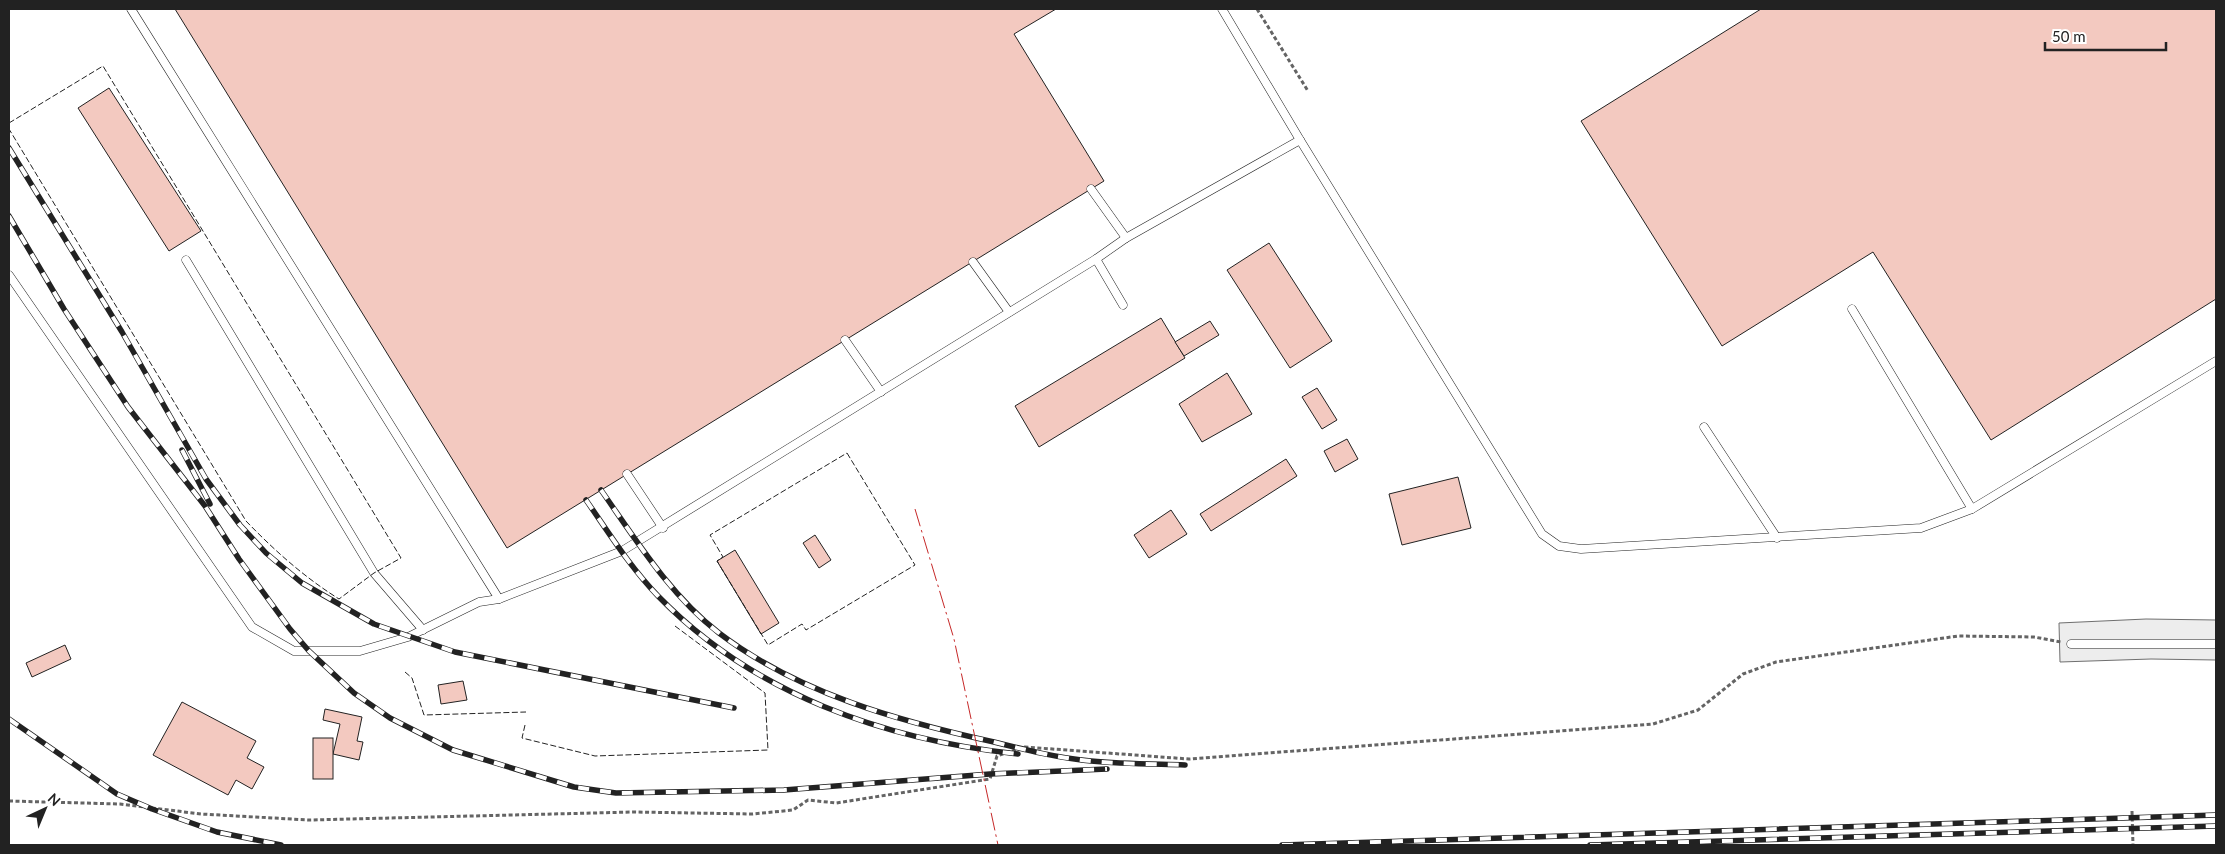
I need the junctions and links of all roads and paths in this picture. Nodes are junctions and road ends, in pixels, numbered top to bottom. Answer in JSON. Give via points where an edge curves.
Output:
{"nodes":[{"id":1,"x":131,"y":9,"type":"edge"},
{"id":2,"x":1222,"y":9,"type":"edge"},
{"id":3,"x":1257,"y":9,"type":"edge"},
{"id":4,"x":1308,"y":91,"type":"dead end"},
{"id":5,"x":1300,"y":140,"type":"junction"},
{"id":6,"x":1091,"y":189,"type":"dead end"},
{"id":7,"x":1126,"y":238,"type":"junction"},
{"id":8,"x":1096,"y":259,"type":"junction"},
{"id":9,"x":186,"y":260,"type":"dead end"},
{"id":10,"x":972,"y":262,"type":"dead end"},
{"id":11,"x":9,"y":274,"type":"edge"},
{"id":12,"x":1123,"y":305,"type":"dead end"},
{"id":13,"x":1852,"y":309,"type":"dead end"},
{"id":14,"x":1009,"y":312,"type":"junction"},
{"id":15,"x":845,"y":340,"type":"dead end"},
{"id":16,"x":2216,"y":361,"type":"edge"},
{"id":17,"x":881,"y":392,"type":"junction"},
{"id":18,"x":1704,"y":427,"type":"dead end"},
{"id":19,"x":627,"y":474,"type":"dead end"},
{"id":20,"x":1972,"y":509,"type":"junction"},
{"id":21,"x":663,"y":528,"type":"junction"},
{"id":22,"x":1776,"y":538,"type":"junction"},
{"id":23,"x":498,"y":599,"type":"junction"},
{"id":24,"x":423,"y":630,"type":"junction"},
{"id":25,"x":2071,"y":644,"type":"joint"},
{"id":26,"x":2216,"y":644,"type":"edge"},
{"id":27,"x":9,"y":801,"type":"edge"},
{"id":28,"x":2132,"y":810,"type":"dead end"},
{"id":29,"x":2132,"y":845,"type":"edge"}],
"edges":[{"from":1,"to":23,"type":"lane"},
{"from":2,"to":5,"type":"lane"},
{"from":3,"to":4,"type":"path"},
{"from":5,"to":7,"type":"lane"},
{"from":5,"to":22,"type":"lane","via":[[1542,534],[1559,546],[1581,549]]},
{"from":6,"to":7,"type":"lane"},
{"from":7,"to":8,"type":"lane"},
{"from":8,"to":12,"type":"lane"},
{"from":8,"to":14,"type":"lane"},
{"from":9,"to":24,"type":"lane","via":[[374,574]]},
{"from":10,"to":14,"type":"lane"},
{"from":11,"to":24,"type":"lane","via":[[252,627],[294,652],[360,651]]},
{"from":13,"to":20,"type":"lane"},
{"from":14,"to":17,"type":"lane"},
{"from":15,"to":17,"type":"lane"},
{"from":16,"to":20,"type":"lane"},
{"from":17,"to":21,"type":"lane"},
{"from":18,"to":22,"type":"lane"},
{"from":19,"to":21,"type":"lane"},
{"from":20,"to":22,"type":"lane","via":[[1921,528]]},
{"from":21,"to":23,"type":"lane","via":[[622,552]]},
{"from":23,"to":24,"type":"lane","via":[[479,602]]},
{"from":25,"to":26,"type":"lane"},
{"from":25,"to":27,"type":"path","via":[[2034,637],[1958,636],[1776,662],[1743,674],[1698,710],[1653,724],[1189,759],[1025,746],[997,756],[990,779],[836,803],[808,800],[794,810],[752,814],[643,812],[271,819],[120,804]]},
{"from":28,"to":29,"type":"path"}]}
